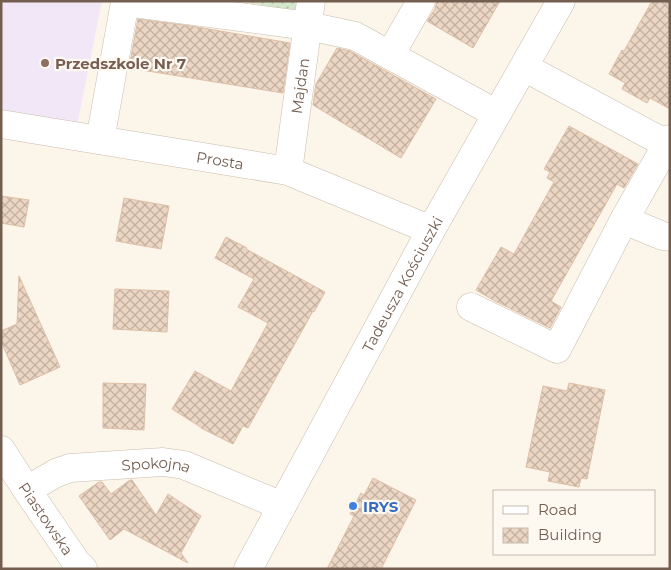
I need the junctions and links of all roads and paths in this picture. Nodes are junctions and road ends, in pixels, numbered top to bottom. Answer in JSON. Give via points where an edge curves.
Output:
{"nodes":[{"id":1,"x":421,"y":1,"type":"edge"},
{"id":2,"x":562,"y":1,"type":"edge"},
{"id":3,"x":125,"y":2,"type":"edge"},
{"id":4,"x":309,"y":14,"type":"edge"},
{"id":5,"x":390,"y":55,"type":"junction"},
{"id":6,"x":524,"y":67,"type":"junction"},
{"id":7,"x":497,"y":114,"type":"junction"},
{"id":8,"x":1,"y":124,"type":"edge"},
{"id":9,"x":100,"y":140,"type":"junction"},
{"id":10,"x":669,"y":143,"type":"edge"},
{"id":11,"x":288,"y":171,"type":"junction"},
{"id":12,"x":624,"y":220,"type":"junction"},
{"id":13,"x":431,"y":230,"type":"junction"},
{"id":14,"x":670,"y":237,"type":"edge"},
{"id":15,"x":471,"y":307,"type":"dead end"},
{"id":16,"x":1,"y":450,"type":"edge"},
{"id":17,"x":27,"y":490,"type":"junction"},
{"id":18,"x":282,"y":506,"type":"junction"},
{"id":19,"x":79,"y":567,"type":"edge"},
{"id":20,"x":248,"y":569,"type":"edge"}],
"edges":[{"from":1,"to":5,"type":"street"},
{"from":2,"to":6,"type":"street","name":"Tadeusza Kościuszki"},
{"from":3,"to":4,"type":"street"},
{"from":3,"to":9,"type":"street"},
{"from":4,"to":5,"type":"street"},
{"from":4,"to":11,"type":"street","name":"Majdan"},
{"from":5,"to":7,"type":"street"},
{"from":6,"to":7,"type":"street","name":"Tadeusza Kościuszki"},
{"from":6,"to":10,"type":"street"},
{"from":7,"to":13,"type":"street","name":"Tadeusza Kościuszki"},
{"from":8,"to":9,"type":"street","name":"Prosta"},
{"from":9,"to":11,"type":"street","name":"Prosta"},
{"from":10,"to":12,"type":"street"},
{"from":11,"to":13,"type":"street","name":"Prosta"},
{"from":12,"to":14,"type":"street"},
{"from":12,"to":15,"type":"street","via":[[557,349]]},
{"from":13,"to":18,"type":"street","name":"Tadeusza Kościuszki"},
{"from":16,"to":17,"type":"street","name":"Piastowska"},
{"from":17,"to":18,"type":"street","name":"Spokojna","via":[[70,468],[163,462],[184,465]]},
{"from":17,"to":19,"type":"street","name":"Piastowska"},
{"from":18,"to":20,"type":"street","name":"Tadeusza Kościuszki"}]}
